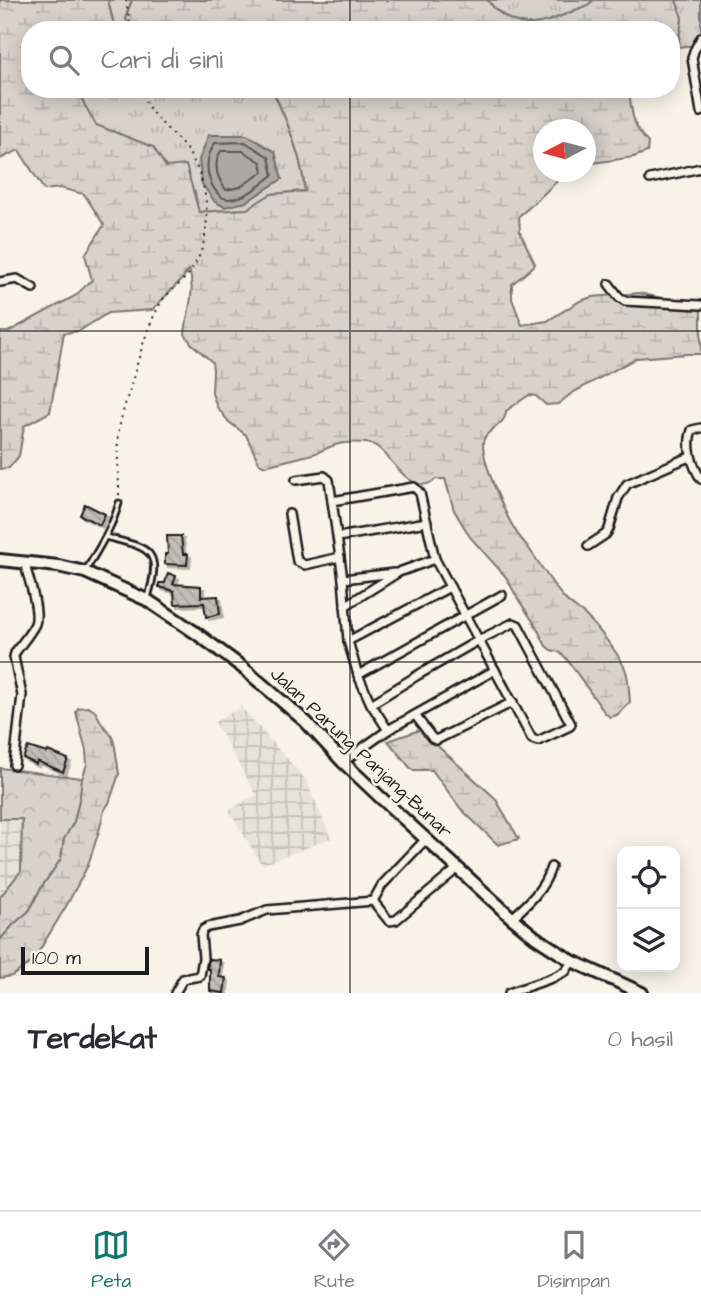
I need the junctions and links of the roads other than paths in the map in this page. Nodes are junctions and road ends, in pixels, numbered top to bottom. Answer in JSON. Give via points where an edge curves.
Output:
{"nodes":[{"id":1,"x":701,"y":38,"type":"edge"},
{"id":2,"x":701,"y":112,"type":"edge"},
{"id":3,"x":701,"y":168,"type":"edge"},
{"id":4,"x":650,"y":179,"type":"dead end"},
{"id":5,"x":0,"y":282,"type":"edge"},
{"id":6,"x":609,"y":284,"type":"dead end"},
{"id":7,"x":33,"y":288,"type":"dead end"},
{"id":8,"x":701,"y":305,"type":"edge"},
{"id":9,"x":701,"y":428,"type":"edge"},
{"id":10,"x":691,"y":457,"type":"junction"},
{"id":11,"x":701,"y":479,"type":"edge"},
{"id":12,"x":296,"y":480,"type":"dead end"},
{"id":13,"x":332,"y":501,"type":"junction"},
{"id":14,"x":119,"y":503,"type":"road end"},
{"id":15,"x":289,"y":514,"type":"dead end"},
{"id":16,"x":426,"y":522,"type":"junction"},
{"id":17,"x":106,"y":537,"type":"junction"},
{"id":18,"x":338,"y":537,"type":"junction"},
{"id":19,"x":588,"y":546,"type":"dead end"},
{"id":20,"x":340,"y":557,"type":"junction"},
{"id":21,"x":435,"y":559,"type":"junction"},
{"id":22,"x":0,"y":560,"type":"edge"},
{"id":23,"x":24,"y":561,"type":"junction"},
{"id":24,"x":85,"y":572,"type":"junction"},
{"id":25,"x":399,"y":572,"type":"junction"},
{"id":26,"x":343,"y":579,"type":"junction"},
{"id":27,"x":450,"y":587,"type":"junction"},
{"id":28,"x":502,"y":595,"type":"dead end"},
{"id":29,"x":147,"y":600,"type":"junction"},
{"id":30,"x":345,"y":606,"type":"junction"},
{"id":31,"x":465,"y":615,"type":"junction"},
{"id":32,"x":480,"y":640,"type":"junction"},
{"id":33,"x":348,"y":641,"type":"junction"},
{"id":34,"x":495,"y":670,"type":"junction"},
{"id":35,"x":358,"y":675,"type":"junction"},
{"id":36,"x":513,"y":702,"type":"junction"},
{"id":37,"x":371,"y":704,"type":"junction"},
{"id":38,"x":415,"y":715,"type":"junction"},
{"id":39,"x":388,"y":730,"type":"junction"},
{"id":40,"x":343,"y":762,"type":"junction"},
{"id":41,"x":14,"y":765,"type":"dead end"},
{"id":42,"x":426,"y":839,"type":"junction"},
{"id":43,"x":551,"y":867,"type":"dead end"},
{"id":44,"x":458,"y":868,"type":"junction"},
{"id":45,"x":373,"y":901,"type":"junction"},
{"id":46,"x":512,"y":918,"type":"junction"},
{"id":47,"x":572,"y":961,"type":"junction"},
{"id":48,"x":175,"y":993,"type":"edge"},
{"id":49,"x":509,"y":993,"type":"edge"},
{"id":50,"x":642,"y":993,"type":"edge"}],
"edges":[{"from":1,"to":2,"type":"street","via":[[692,58]]},
{"from":3,"to":4,"type":"street"},
{"from":5,"to":7,"type":"street","via":[[17,279]]},
{"from":6,"to":8,"type":"street","via":[[625,301]]},
{"from":9,"to":10,"type":"street","via":[[692,430],[689,437]]},
{"from":10,"to":11,"type":"street"},
{"from":10,"to":19,"type":"street","via":[[627,484],[606,534]]},
{"from":12,"to":13,"type":"street","via":[[324,476],[329,480]]},
{"from":13,"to":16,"type":"street","via":[[414,487],[420,493]]},
{"from":13,"to":18,"type":"street"},
{"from":14,"to":17,"type":"lane"},
{"from":15,"to":20,"type":"street","via":[[298,561],[305,565]]},
{"from":16,"to":18,"type":"street"},
{"from":16,"to":21,"type":"street"},
{"from":17,"to":24,"type":"lane"},
{"from":17,"to":29,"type":"lane","via":[[140,546],[150,555],[154,576]]},
{"from":18,"to":20,"type":"street"},
{"from":20,"to":26,"type":"street"},
{"from":21,"to":25,"type":"street"},
{"from":21,"to":27,"type":"street"},
{"from":22,"to":23,"type":"main road","name":"Jalan Parung Panjang–Bunar"},
{"from":23,"to":24,"type":"main road","name":"Jalan Parung Panjang–Bunar"},
{"from":23,"to":41,"type":"street","via":[[37,619],[14,657],[22,695]]},
{"from":24,"to":29,"type":"main road","name":"Jalan Parung Panjang–Bunar"},
{"from":25,"to":26,"type":"street"},
{"from":25,"to":30,"type":"street"},
{"from":26,"to":30,"type":"street"},
{"from":27,"to":31,"type":"street"},
{"from":27,"to":33,"type":"street"},
{"from":28,"to":31,"type":"street"},
{"from":29,"to":40,"type":"main road","name":"Jalan Parung Panjang–Bunar","via":[[252,675]]},
{"from":30,"to":33,"type":"street"},
{"from":31,"to":32,"type":"street"},
{"from":31,"to":35,"type":"street"},
{"from":32,"to":34,"type":"street"},
{"from":32,"to":36,"type":"street","via":[[509,624],[518,625],[570,726],[538,741],[532,739]]},
{"from":32,"to":37,"type":"street"},
{"from":33,"to":35,"type":"street"},
{"from":34,"to":36,"type":"street"},
{"from":34,"to":38,"type":"street"},
{"from":35,"to":37,"type":"street"},
{"from":36,"to":38,"type":"street","via":[[436,740]]},
{"from":37,"to":39,"type":"street"},
{"from":38,"to":39,"type":"street"},
{"from":39,"to":40,"type":"street"},
{"from":40,"to":42,"type":"main road","name":"Jalan Parung Panjang–Bunar"},
{"from":42,"to":44,"type":"main road","name":"Jalan Parung Panjang–Bunar"},
{"from":42,"to":45,"type":"street","via":[[382,885]]},
{"from":43,"to":46,"type":"street","via":[[540,891]]},
{"from":44,"to":45,"type":"street","via":[[396,920],[389,921]]},
{"from":44,"to":46,"type":"main road","name":"Jalan Parung Panjang–Bunar"},
{"from":45,"to":48,"type":"street","via":[[267,910],[208,927],[201,935],[200,976],[183,979]]},
{"from":46,"to":47,"type":"main road","name":"Jalan Parung Panjang–Bunar"},
{"from":47,"to":49,"type":"street","via":[[566,971]]},
{"from":47,"to":50,"type":"main road","name":"Jalan Parung Panjang–Bunar"}]}
